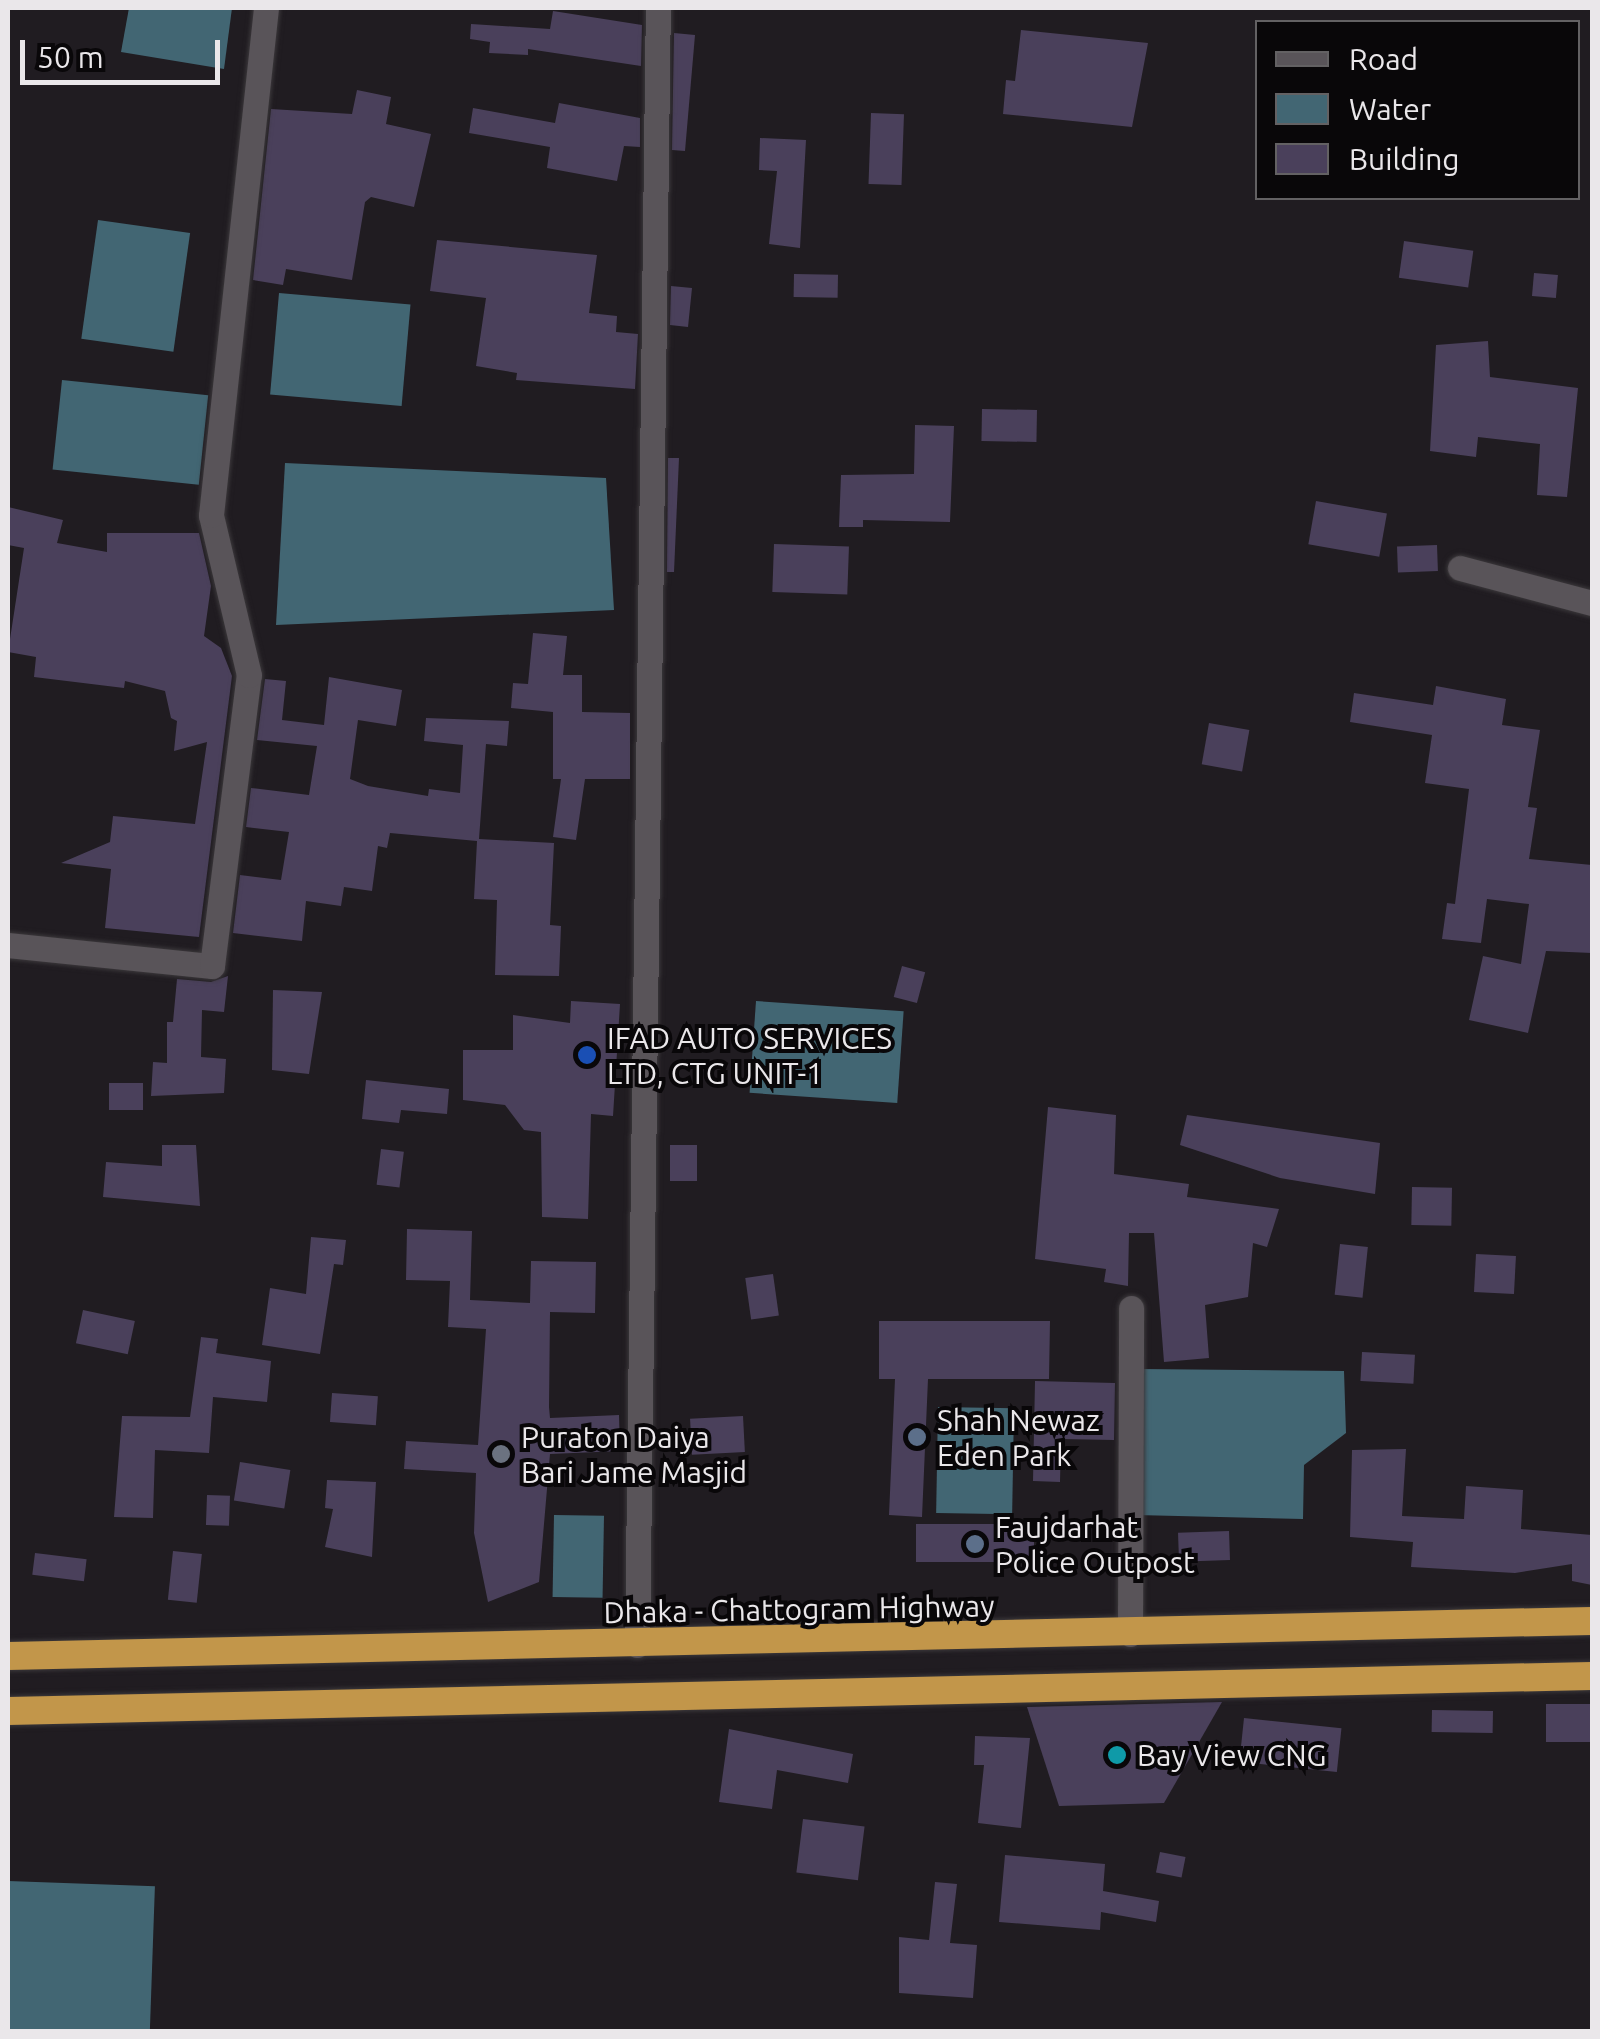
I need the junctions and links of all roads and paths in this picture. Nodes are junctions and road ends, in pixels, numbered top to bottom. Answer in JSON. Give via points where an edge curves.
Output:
{"nodes":[{"id":1,"x":266,"y":8,"type":"edge"},
{"id":2,"x":658,"y":8,"type":"edge"},
{"id":3,"x":1460,"y":568,"type":"dead end"},
{"id":4,"x":1592,"y":603,"type":"edge"},
{"id":5,"x":8,"y":946,"type":"edge"},
{"id":6,"x":1130,"y":1308,"type":"dead end"},
{"id":7,"x":1592,"y":1621,"type":"edge"},
{"id":8,"x":1130,"y":1634,"type":"junction"},
{"id":9,"x":637,"y":1645,"type":"junction"},
{"id":10,"x":8,"y":1656,"type":"edge"},
{"id":11,"x":1592,"y":1676,"type":"edge"},
{"id":12,"x":8,"y":1711,"type":"edge"}],
"edges":[{"from":1,"to":5,"type":"street","via":[[211,516],[249,676],[212,966]]},
{"from":2,"to":9,"type":"street"},
{"from":3,"to":4,"type":"street"},
{"from":6,"to":8,"type":"street"},
{"from":7,"to":8,"type":"highway","name":"Dhaka - Chattogram Highway"},
{"from":8,"to":9,"type":"highway","name":"Dhaka - Chattogram Highway"},
{"from":9,"to":10,"type":"highway","name":"Dhaka - Chattogram Highway"},
{"from":11,"to":12,"type":"highway"}]}
